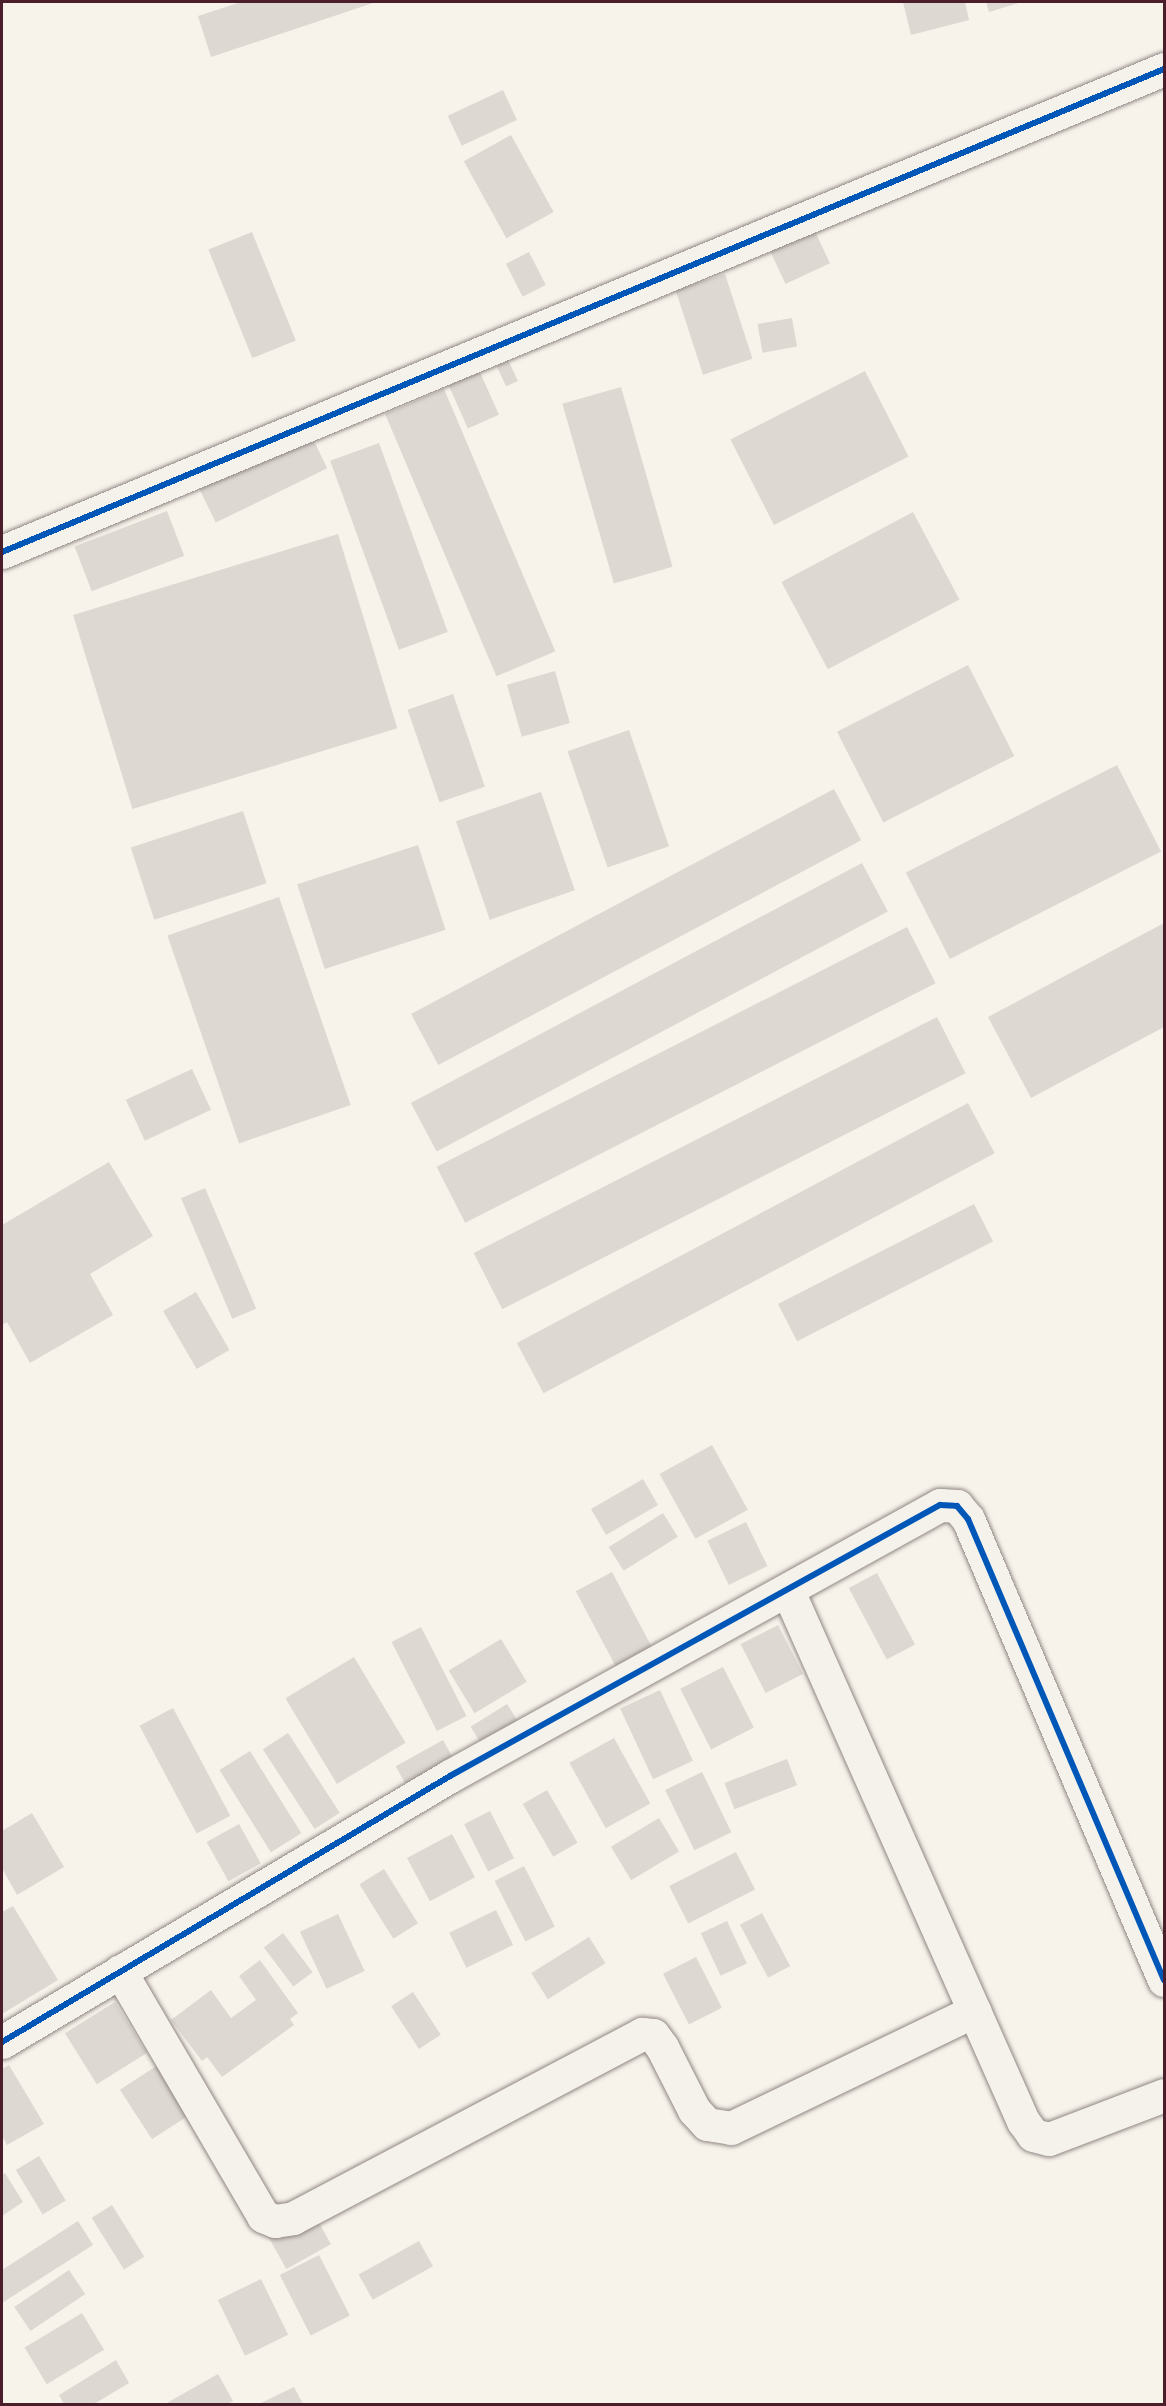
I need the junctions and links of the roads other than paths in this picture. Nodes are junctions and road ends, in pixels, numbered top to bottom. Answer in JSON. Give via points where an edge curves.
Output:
{"nodes":[{"id":1,"x":1164,"y":69,"type":"edge"},
{"id":2,"x":2,"y":552,"type":"edge"},
{"id":3,"x":788,"y":1591,"type":"junction"},
{"id":4,"x":120,"y":1971,"type":"junction"},
{"id":5,"x":1164,"y":1980,"type":"edge"},
{"id":6,"x":974,"y":2011,"type":"junction"},
{"id":7,"x":2,"y":2042,"type":"edge"},
{"id":8,"x":1164,"y":2095,"type":"edge"}],
"edges":[{"from":1,"to":2,"type":"street"},
{"from":3,"to":4,"type":"street","via":[[644,1665]]},
{"from":3,"to":5,"type":"street","via":[[940,1505],[957,1506],[968,1519]]},
{"from":3,"to":6,"type":"street"},
{"from":4,"to":6,"type":"street","via":[[263,2216],[275,2221],[293,2217],[642,2034],[653,2035],[662,2047],[694,2110],[706,2124],[730,2128]]},
{"from":4,"to":7,"type":"street"},
{"from":6,"to":8,"type":"street","via":[[1023,2121],[1033,2135],[1050,2139]]}]}
